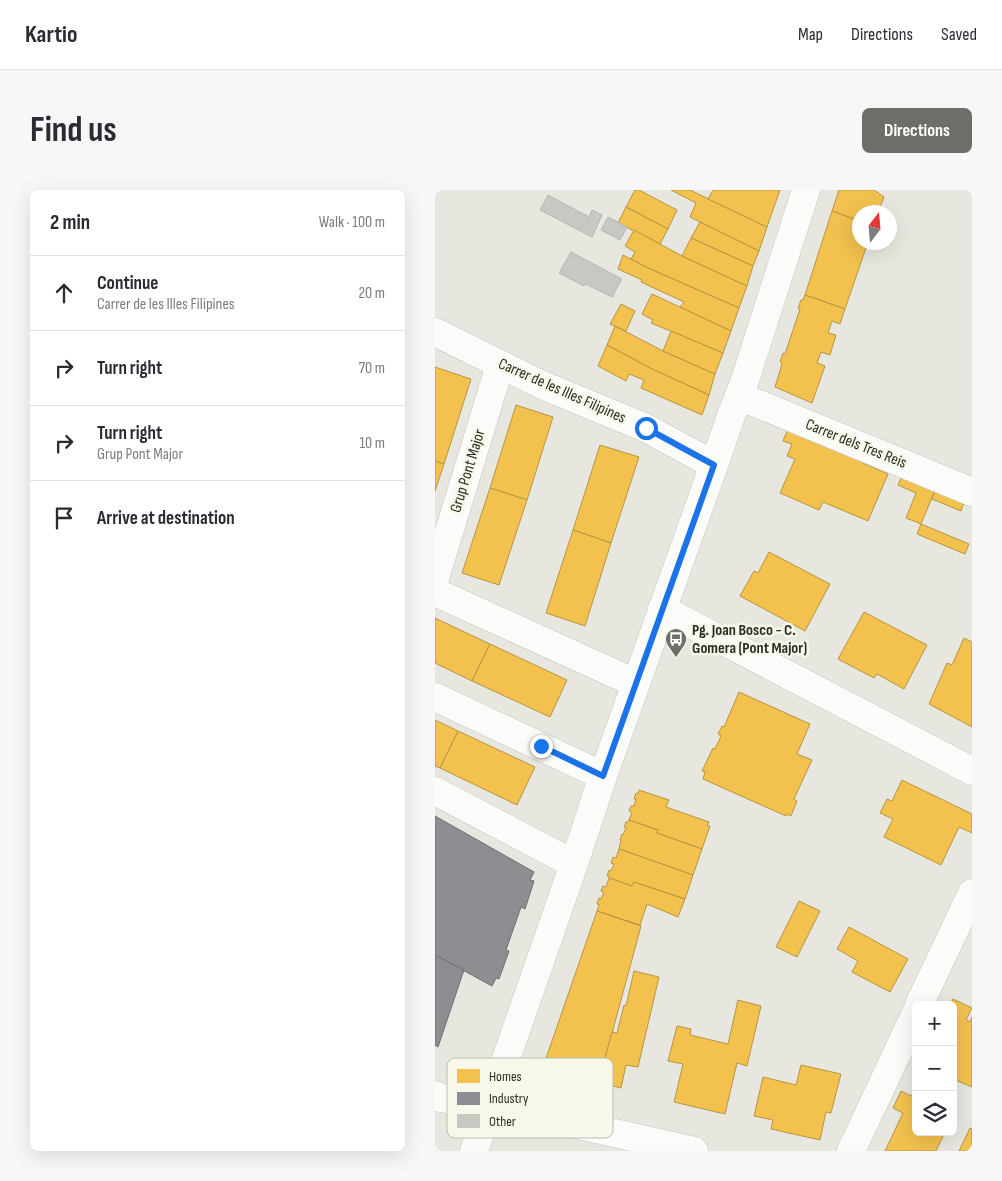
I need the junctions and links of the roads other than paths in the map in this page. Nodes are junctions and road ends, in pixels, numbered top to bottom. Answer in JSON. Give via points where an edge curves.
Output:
{"nodes":[{"id":1,"x":806,"y":190,"type":"edge"},
{"id":2,"x":435,"y":332,"type":"edge"},
{"id":3,"x":501,"y":365,"type":"junction"},
{"id":4,"x":739,"y":396,"type":"junction"},
{"id":5,"x":714,"y":465,"type":"junction"},
{"id":6,"x":972,"y":492,"type":"edge"},
{"id":7,"x":435,"y":578,"type":"edge"},
{"id":8,"x":435,"y":592,"type":"edge"},
{"id":9,"x":662,"y":609,"type":"junction"},
{"id":10,"x":635,"y":683,"type":"junction"},
{"id":11,"x":435,"y":697,"type":"edge"},
{"id":12,"x":972,"y":771,"type":"edge"},
{"id":13,"x":603,"y":776,"type":"junction"},
{"id":14,"x":435,"y":792,"type":"edge"},
{"id":15,"x":574,"y":864,"type":"junction"},
{"id":16,"x":972,"y":893,"type":"edge"},
{"id":17,"x":921,"y":1001,"type":"edge"},
{"id":18,"x":912,"y":1021,"type":"edge"},
{"id":19,"x":506,"y":1058,"type":"edge"},
{"id":20,"x":613,"y":1133,"type":"edge"},
{"id":21,"x":478,"y":1138,"type":"edge"},
{"id":22,"x":474,"y":1151,"type":"edge"},
{"id":23,"x":694,"y":1151,"type":"edge"},
{"id":24,"x":851,"y":1151,"type":"edge"}],
"edges":[{"from":1,"to":4,"type":"street"},
{"from":2,"to":3,"type":"street","name":"Carrer de les Illes Filipines"},
{"from":3,"to":5,"type":"street","name":"Carrer de les Illes Filipines","via":[[646,428]]},
{"from":3,"to":7,"type":"street","name":"Grup Pont Major"},
{"from":4,"to":5,"type":"street"},
{"from":4,"to":6,"type":"street","name":"Carrer dels Tres Reis"},
{"from":5,"to":9,"type":"street"},
{"from":8,"to":10,"type":"street"},
{"from":9,"to":10,"type":"street"},
{"from":9,"to":12,"type":"street"},
{"from":10,"to":13,"type":"street"},
{"from":11,"to":13,"type":"street"},
{"from":13,"to":15,"type":"street"},
{"from":14,"to":15,"type":"street"},
{"from":15,"to":19,"type":"street"},
{"from":16,"to":17,"type":"street"},
{"from":18,"to":24,"type":"street"},
{"from":20,"to":23,"type":"street"},
{"from":21,"to":22,"type":"street"}]}
